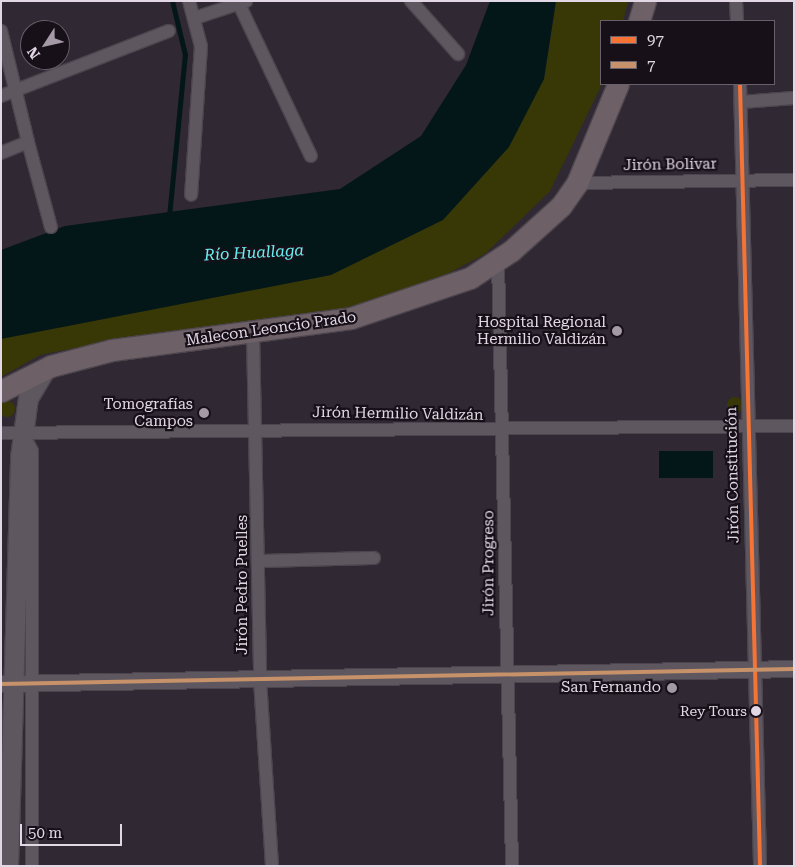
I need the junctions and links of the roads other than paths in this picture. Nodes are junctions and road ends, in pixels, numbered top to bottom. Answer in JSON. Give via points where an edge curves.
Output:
{"nodes":[{"id":1,"x":189,"y":1,"type":"edge"},
{"id":2,"x":411,"y":1,"type":"edge"},
{"id":3,"x":645,"y":1,"type":"edge"},
{"id":4,"x":736,"y":1,"type":"edge"},
{"id":5,"x":242,"y":2,"type":"edge"},
{"id":6,"x":195,"y":18,"type":"junction"},
{"id":7,"x":639,"y":20,"type":"edge"},
{"id":8,"x":737,"y":20,"type":"edge"},
{"id":9,"x":1,"y":31,"type":"edge"},
{"id":10,"x":169,"y":31,"type":"dead end"},
{"id":11,"x":458,"y":54,"type":"dead end"},
{"id":12,"x":618,"y":85,"type":"edge"},
{"id":13,"x":740,"y":85,"type":"edge"},
{"id":14,"x":17,"y":93,"type":"junction"},
{"id":15,"x":1,"y":96,"type":"edge"},
{"id":16,"x":794,"y":98,"type":"edge"},
{"id":17,"x":741,"y":102,"type":"junction"},
{"id":18,"x":28,"y":142,"type":"junction"},
{"id":19,"x":1,"y":153,"type":"edge"},
{"id":20,"x":311,"y":156,"type":"dead end"},
{"id":21,"x":794,"y":180,"type":"edge"},
{"id":22,"x":742,"y":181,"type":"junction"},
{"id":23,"x":578,"y":183,"type":"junction"},
{"id":24,"x":191,"y":195,"type":"dead end"},
{"id":25,"x":51,"y":227,"type":"dead end"},
{"id":26,"x":498,"y":261,"type":"junction"},
{"id":27,"x":253,"y":334,"type":"junction"},
{"id":28,"x":46,"y":368,"type":"junction"},
{"id":29,"x":1,"y":391,"type":"edge"},
{"id":30,"x":748,"y":426,"type":"junction"},
{"id":31,"x":794,"y":426,"type":"edge"},
{"id":32,"x":258,"y":428,"type":"junction"},
{"id":33,"x":504,"y":431,"type":"junction"},
{"id":34,"x":1,"y":433,"type":"edge"},
{"id":35,"x":23,"y":434,"type":"junction"},
{"id":36,"x":374,"y":558,"type":"dead end"},
{"id":37,"x":259,"y":561,"type":"junction"},
{"id":38,"x":794,"y":669,"type":"edge"},
{"id":39,"x":753,"y":670,"type":"junction"},
{"id":40,"x":505,"y":674,"type":"junction"},
{"id":41,"x":260,"y":680,"type":"junction"},
{"id":42,"x":6,"y":684,"type":"edge"},
{"id":43,"x":33,"y":684,"type":"junction"},
{"id":44,"x":8,"y":866,"type":"edge"},
{"id":45,"x":32,"y":866,"type":"edge"},
{"id":46,"x":272,"y":866,"type":"edge"},
{"id":47,"x":512,"y":866,"type":"edge"},
{"id":48,"x":760,"y":866,"type":"edge"}],
"edges":[{"from":1,"to":6,"type":"street"},
{"from":2,"to":11,"type":"street"},
{"from":3,"to":7,"type":"main road"},
{"from":4,"to":8,"type":"street"},
{"from":5,"to":6,"type":"street"},
{"from":5,"to":20,"type":"street"},
{"from":6,"to":24,"type":"street","via":[[201,46]]},
{"from":9,"to":14,"type":"street"},
{"from":10,"to":14,"type":"street"},
{"from":12,"to":23,"type":"main road","name":"Malecon Leoncio Prado"},
{"from":13,"to":17,"type":"street","name":"Jirón Constitución"},
{"from":14,"to":15,"type":"street"},
{"from":14,"to":18,"type":"street"},
{"from":16,"to":17,"type":"street"},
{"from":17,"to":22,"type":"street","name":"Jirón Constitución"},
{"from":18,"to":19,"type":"street"},
{"from":18,"to":25,"type":"street"},
{"from":21,"to":22,"type":"street","name":"Jirón Bolívar"},
{"from":22,"to":23,"type":"street","name":"Jirón Bolívar"},
{"from":22,"to":30,"type":"street","name":"Jirón Constitución"},
{"from":23,"to":26,"type":"main road","name":"Malecon Leoncio Prado","via":[[541,226]]},
{"from":26,"to":27,"type":"main road","name":"Malecon Leoncio Prado","via":[[470,278],[377,312]]},
{"from":26,"to":33,"type":"street","name":"Jirón Progreso"},
{"from":27,"to":28,"type":"main road","name":"Malecon Leoncio Prado","via":[[112,350]]},
{"from":27,"to":32,"type":"street","name":"Jirón Pedro Puelles"},
{"from":28,"to":29,"type":"main road","name":"Malecon Leoncio Prado"},
{"from":28,"to":35,"type":"main road","via":[[28,398]]},
{"from":30,"to":31,"type":"street","name":"Jirón Hermilio Valdizán"},
{"from":30,"to":33,"type":"street","name":"Jirón Hermilio Valdizán"},
{"from":30,"to":39,"type":"street","name":"Jirón Constitución"},
{"from":32,"to":33,"type":"street","name":"Jirón Hermilio Valdizán"},
{"from":32,"to":35,"type":"street","name":"Jirón Hermilio Valdizán"},
{"from":32,"to":37,"type":"street","name":"Jirón Pedro Puelles"},
{"from":33,"to":40,"type":"street","name":"Jirón Progreso"},
{"from":34,"to":35,"type":"street","name":"Jirón Hermilio Valdizán"},
{"from":35,"to":42,"type":"main road"},
{"from":35,"to":43,"type":"street","via":[[32,451]]},
{"from":36,"to":37,"type":"street"},
{"from":37,"to":41,"type":"street","name":"Jirón Pedro Puelles"},
{"from":38,"to":39,"type":"street"},
{"from":39,"to":40,"type":"street"},
{"from":39,"to":48,"type":"street","name":"Jirón Constitución"},
{"from":40,"to":41,"type":"street"},
{"from":40,"to":47,"type":"street","name":"Jirón Progreso"},
{"from":41,"to":43,"type":"street"},
{"from":41,"to":46,"type":"street","name":"Jirón Pedro Puelles"},
{"from":42,"to":43,"type":"street"},
{"from":42,"to":44,"type":"main road"},
{"from":43,"to":45,"type":"street"}]}
